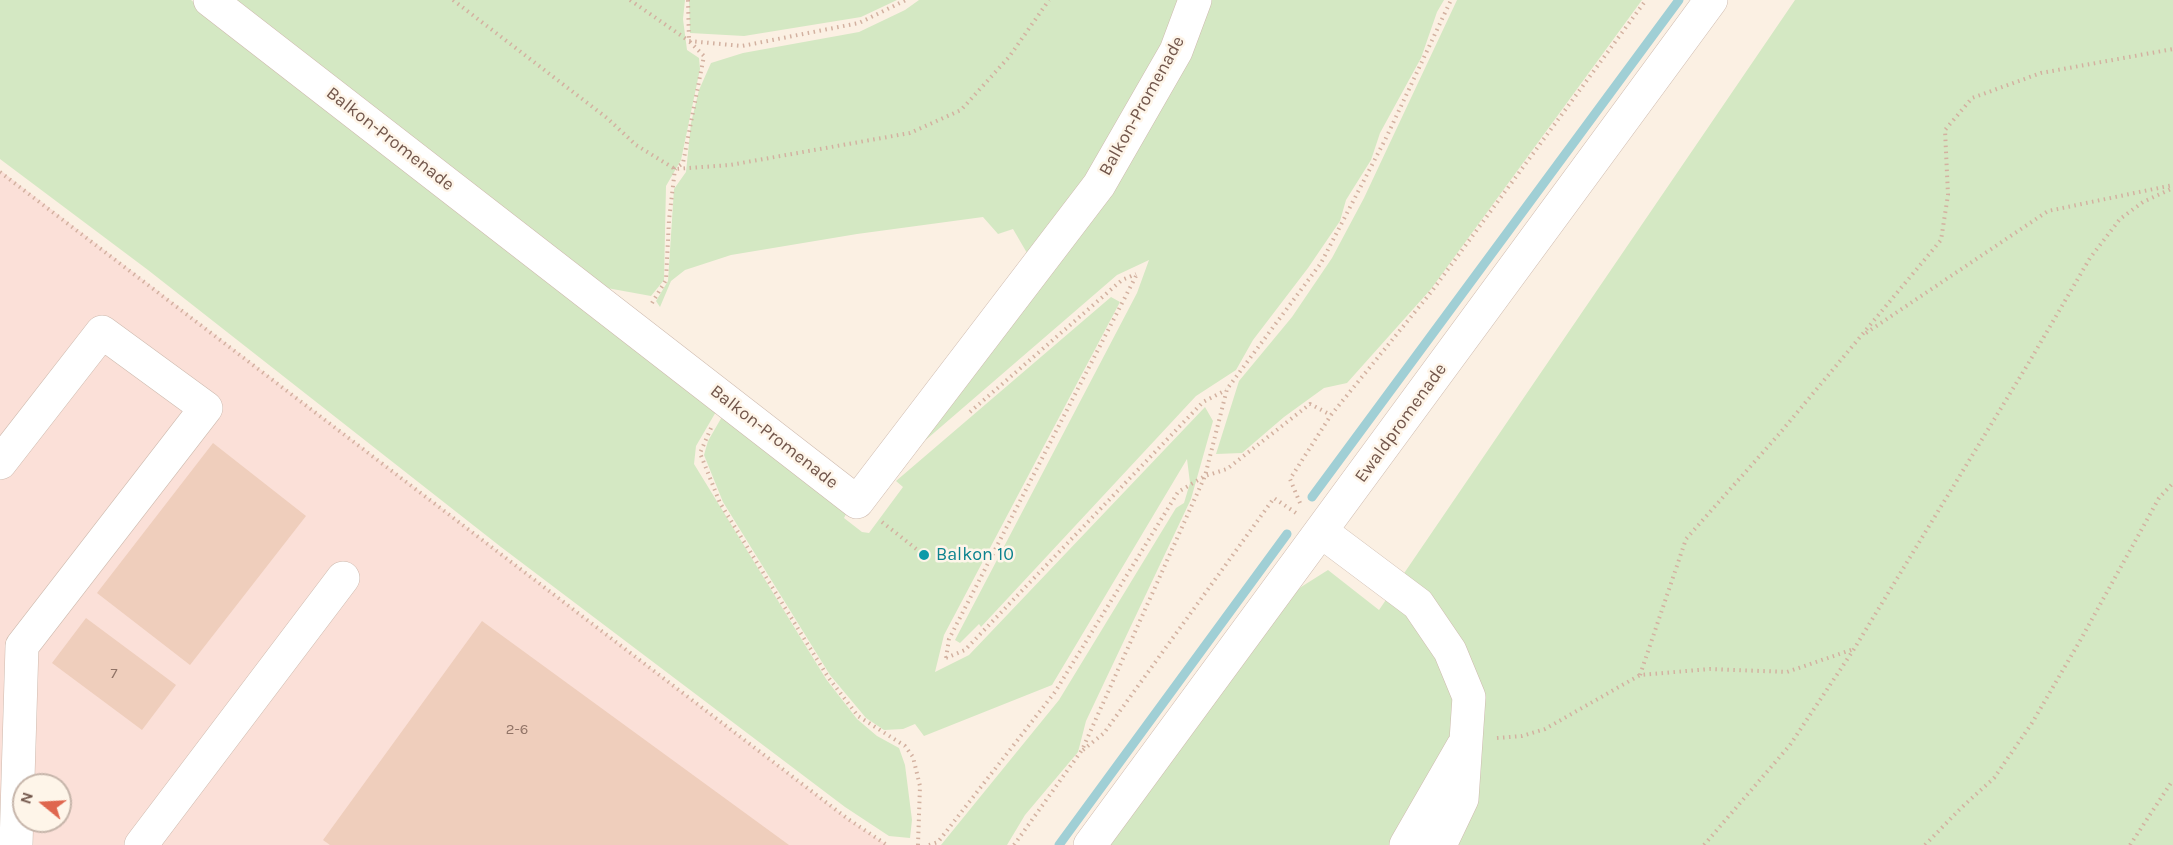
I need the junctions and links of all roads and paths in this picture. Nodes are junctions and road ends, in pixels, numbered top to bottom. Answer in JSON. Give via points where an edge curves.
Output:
{"nodes":[{"id":1,"x":210,"y":0,"type":"edge"},
{"id":2,"x":453,"y":0,"type":"edge"},
{"id":3,"x":630,"y":0,"type":"edge"},
{"id":4,"x":688,"y":0,"type":"edge"},
{"id":5,"x":906,"y":0,"type":"edge"},
{"id":6,"x":1049,"y":0,"type":"edge"},
{"id":7,"x":1195,"y":0,"type":"edge"},
{"id":8,"x":1451,"y":0,"type":"edge"},
{"id":9,"x":1646,"y":0,"type":"edge"},
{"id":10,"x":1711,"y":0,"type":"edge"},
{"id":11,"x":689,"y":42,"type":"junction"},
{"id":12,"x":2173,"y":49,"type":"edge"},
{"id":13,"x":675,"y":169,"type":"junction"},
{"id":14,"x":0,"y":172,"type":"edge"},
{"id":15,"x":2173,"y":186,"type":"edge"},
{"id":16,"x":634,"y":330,"type":"junction"},
{"id":17,"x":1860,"y":337,"type":"junction"},
{"id":18,"x":1227,"y":389,"type":"junction"},
{"id":19,"x":729,"y":402,"type":"junction"},
{"id":20,"x":1331,"y":415,"type":"junction"},
{"id":21,"x":964,"y":417,"type":"dead end"},
{"id":22,"x":0,"y":463,"type":"edge"},
{"id":23,"x":1204,"y":476,"type":"junction"},
{"id":24,"x":2173,"y":483,"type":"edge"},
{"id":25,"x":873,"y":514,"type":"dead end"},
{"id":26,"x":1322,"y":532,"type":"junction"},
{"id":27,"x":924,"y":555,"type":"dead end"},
{"id":28,"x":343,"y":578,"type":"dead end"},
{"id":29,"x":1854,"y":649,"type":"junction"},
{"id":30,"x":1640,"y":675,"type":"junction"},
{"id":31,"x":10,"y":729,"type":"edge"},
{"id":32,"x":1467,"y":740,"type":"junction"},
{"id":33,"x":1082,"y":750,"type":"junction"},
{"id":34,"x":2173,"y":780,"type":"edge"},
{"id":35,"x":16,"y":845,"type":"edge"},
{"id":36,"x":141,"y":845,"type":"edge"},
{"id":37,"x":887,"y":845,"type":"edge"},
{"id":38,"x":918,"y":845,"type":"edge"},
{"id":39,"x":929,"y":845,"type":"edge"},
{"id":40,"x":1014,"y":845,"type":"edge"},
{"id":41,"x":1090,"y":845,"type":"edge"},
{"id":42,"x":1406,"y":845,"type":"edge"},
{"id":43,"x":1440,"y":845,"type":"edge"},
{"id":44,"x":1704,"y":845,"type":"edge"},
{"id":45,"x":1925,"y":845,"type":"edge"},
{"id":46,"x":2130,"y":845,"type":"edge"}],
"edges":[{"from":1,"to":16,"type":"lane","name":"Balkon-Promenade"},
{"from":2,"to":13,"type":"path","via":[[607,118],[636,145]]},
{"from":3,"to":11,"type":"path"},
{"from":4,"to":11,"type":"path"},
{"from":5,"to":11,"type":"path","via":[[859,23],[809,35],[742,46]]},
{"from":6,"to":13,"type":"path","via":[[1009,57],[961,110],[910,132],[730,165]]},
{"from":7,"to":19,"type":"lane","name":"Balkon-Promenade","via":[[1176,51],[1099,184],[857,502]]},
{"from":8,"to":18,"type":"path","via":[[1321,263]]},
{"from":9,"to":20,"type":"path","via":[[1432,291]]},
{"from":10,"to":26,"type":"lane","name":"Ewaldpromenade"},
{"from":11,"to":13,"type":"path","via":[[704,56],[683,163]]},
{"from":12,"to":17,"type":"path","via":[[2041,73],[1972,98],[1946,130],[1948,195],[1941,240]]},
{"from":13,"to":16,"type":"path","via":[[666,280]]},
{"from":14,"to":37,"type":"path"},
{"from":15,"to":17,"type":"path","via":[[2048,211]]},
{"from":15,"to":29,"type":"path","via":[[2120,219],[2090,258]]},
{"from":16,"to":19,"type":"lane","name":"Balkon-Promenade"},
{"from":17,"to":30,"type":"path","via":[[1686,538]]},
{"from":18,"to":21,"type":"path","via":[[1203,402],[965,650],[946,658],[949,639],[1137,274],[1122,279]]},
{"from":18,"to":23,"type":"path"},
{"from":19,"to":38,"type":"path","via":[[707,434],[700,453],[720,503],[840,693],[858,716],[905,746],[913,757],[921,786]]},
{"from":20,"to":23,"type":"path","via":[[1310,404],[1227,470]]},
{"from":20,"to":33,"type":"path","via":[[1290,479],[1302,509],[1298,515],[1274,498],[1104,733]]},
{"from":22,"to":31,"type":"lane","via":[[102,332],[206,408],[22,646]]},
{"from":23,"to":33,"type":"path"},
{"from":23,"to":39,"type":"path","via":[[1178,492],[1055,692],[938,842]]},
{"from":24,"to":45,"type":"path","via":[[2159,498],[2054,686],[1994,778]]},
{"from":25,"to":27,"type":"path"},
{"from":26,"to":32,"type":"lane","via":[[1418,604],[1450,651],[1469,697]]},
{"from":26,"to":41,"type":"lane","name":"Ewaldpromenade"},
{"from":28,"to":36,"type":"lane"},
{"from":29,"to":30,"type":"path","via":[[1786,672],[1710,669]]},
{"from":29,"to":44,"type":"path","via":[[1790,745]]},
{"from":30,"to":32,"type":"path","via":[[1545,729],[1522,736]]},
{"from":31,"to":35,"type":"lane"},
{"from":32,"to":42,"type":"lane"},
{"from":32,"to":43,"type":"lane","via":[[1462,799]]},
{"from":33,"to":40,"type":"path"},
{"from":34,"to":46,"type":"path"}]}
